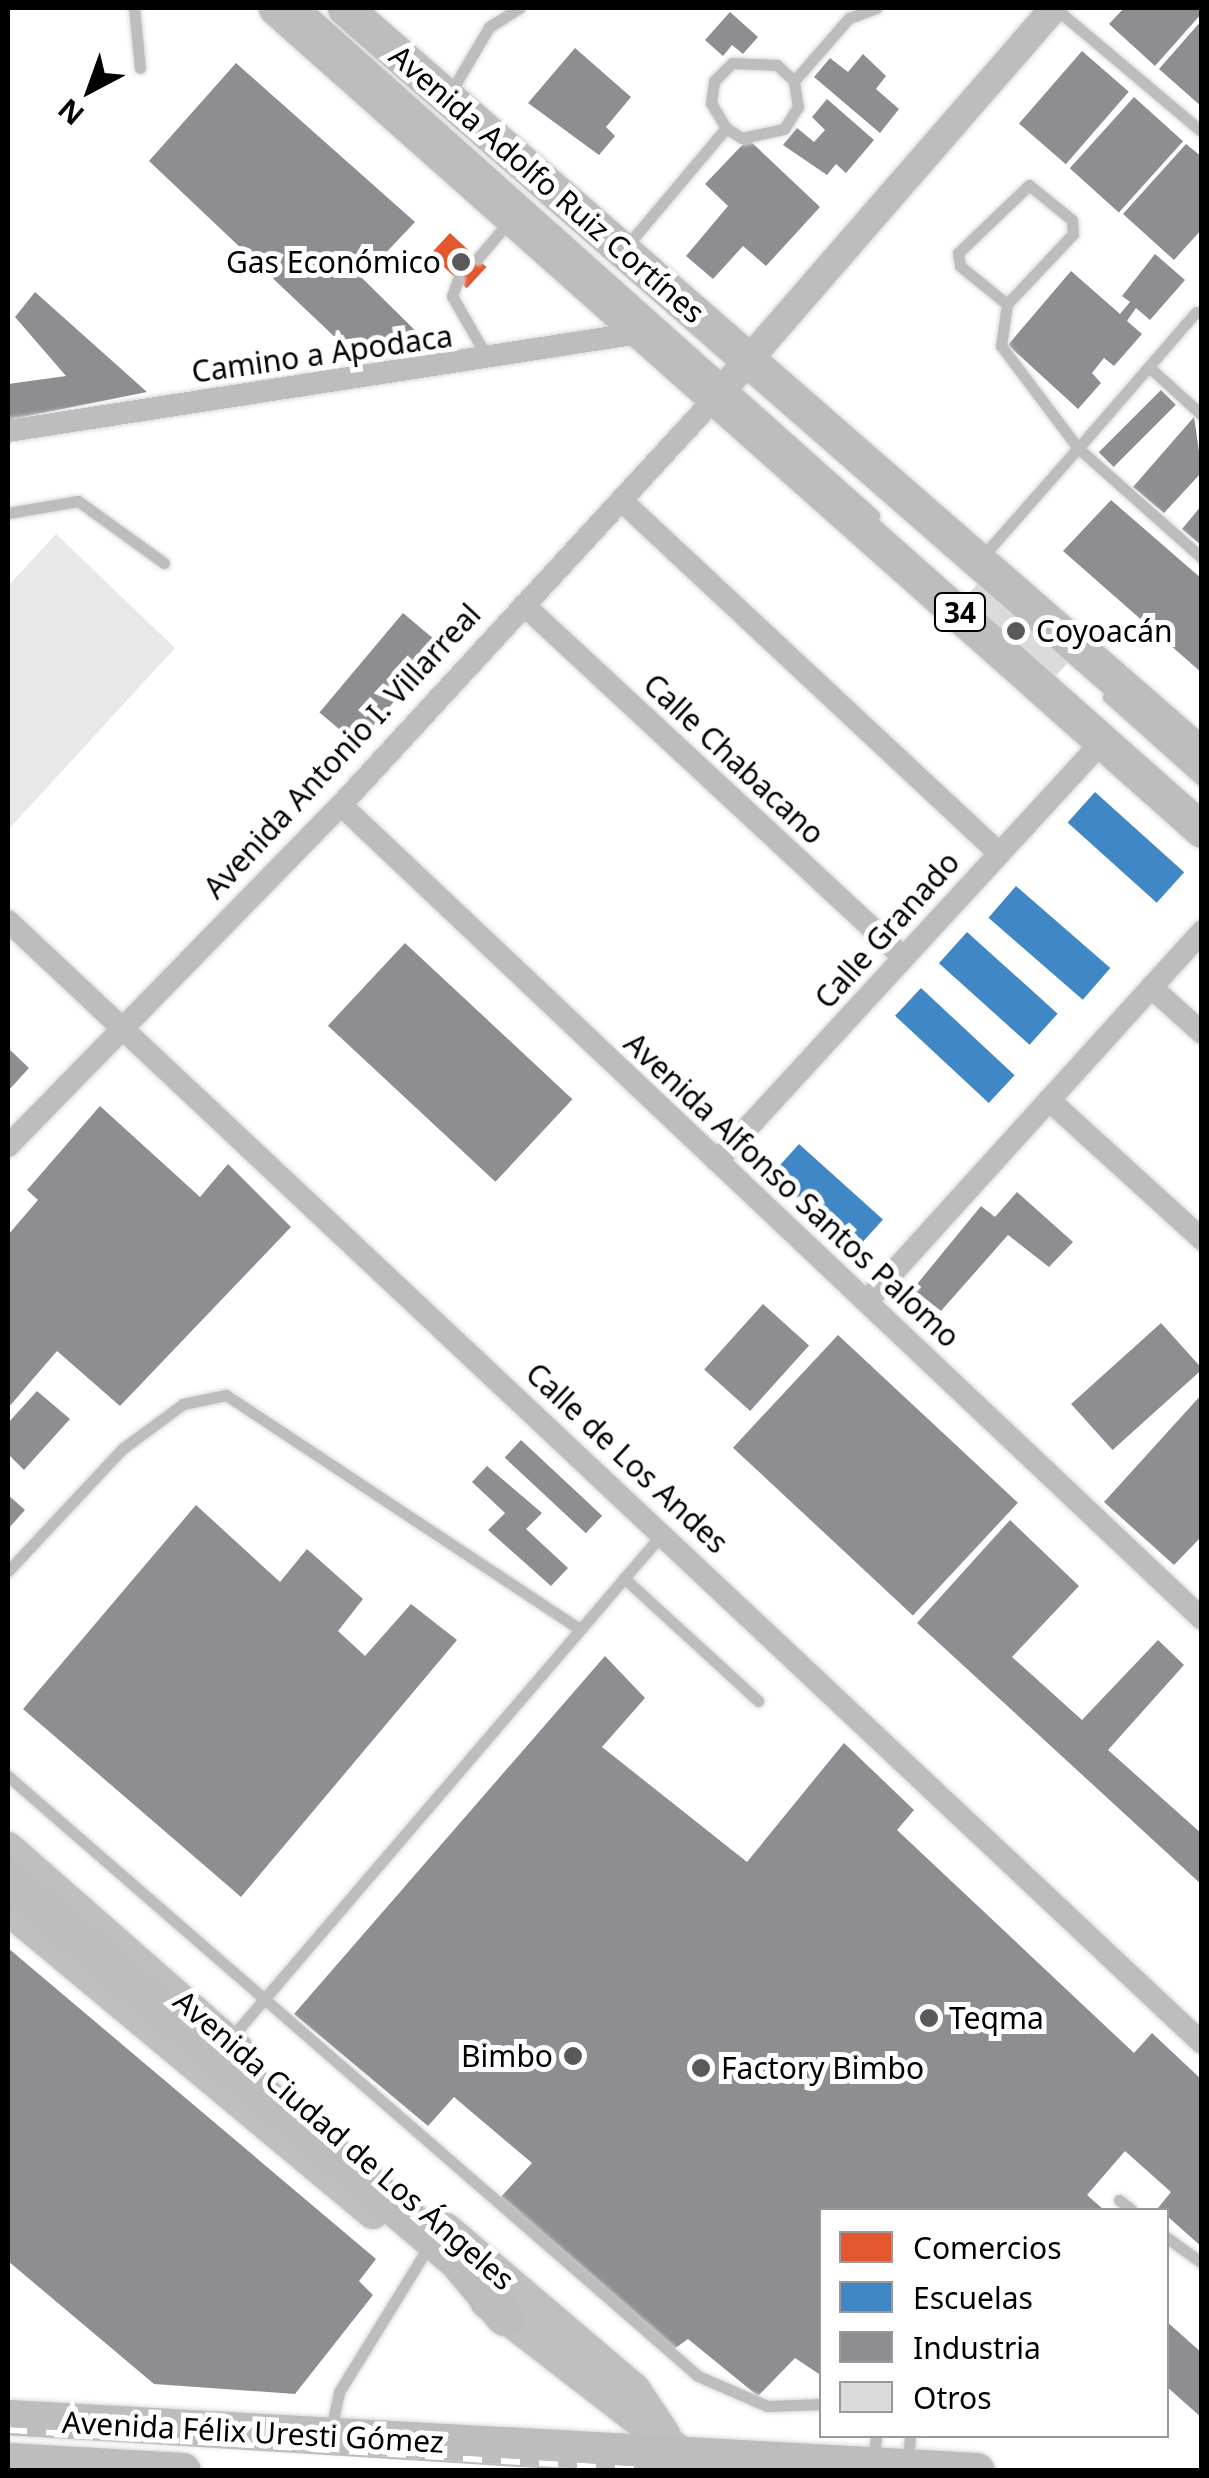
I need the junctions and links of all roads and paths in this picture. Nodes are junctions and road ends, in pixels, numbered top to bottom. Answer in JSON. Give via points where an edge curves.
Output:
{"nodes":[{"id":1,"x":134,"y":8,"type":"edge"},
{"id":2,"x":276,"y":8,"type":"edge"},
{"id":3,"x":307,"y":8,"type":"edge"},
{"id":4,"x":343,"y":8,"type":"edge"},
{"id":5,"x":519,"y":8,"type":"edge"},
{"id":6,"x":876,"y":8,"type":"edge"},
{"id":7,"x":1054,"y":8,"type":"edge"},
{"id":8,"x":140,"y":68,"type":"dead end"},
{"id":9,"x":794,"y":81,"type":"junction"},
{"id":10,"x":446,"y":98,"type":"junction"},
{"id":11,"x":726,"y":128,"type":"junction"},
{"id":12,"x":1202,"y":132,"type":"edge"},
{"id":13,"x":514,"y":216,"type":"junction"},
{"id":14,"x":622,"y":252,"type":"junction"},
{"id":15,"x":478,"y":258,"type":"dead end"},
{"id":16,"x":458,"y":279,"type":"dead end"},
{"id":17,"x":1007,"y":304,"type":"junction"},
{"id":18,"x":1196,"y":312,"type":"dead end"},
{"id":19,"x":645,"y":332,"type":"junction"},
{"id":20,"x":490,"y":361,"type":"junction"},
{"id":21,"x":1148,"y":368,"type":"junction"},
{"id":22,"x":734,"y":376,"type":"junction"},
{"id":23,"x":1202,"y":415,"type":"edge"},
{"id":24,"x":8,"y":431,"type":"edge"},
{"id":25,"x":1078,"y":448,"type":"junction"},
{"id":26,"x":622,"y":501,"type":"junction"},
{"id":27,"x":8,"y":513,"type":"edge"},
{"id":28,"x":1202,"y":558,"type":"edge"},
{"id":29,"x":164,"y":563,"type":"dead end"},
{"id":30,"x":980,"y":570,"type":"junction"},
{"id":31,"x":964,"y":599,"type":"dead end"},
{"id":32,"x":524,"y":604,"type":"junction"},
{"id":33,"x":1069,"y":662,"type":"dead end"},
{"id":34,"x":1054,"y":678,"type":"dead end"},
{"id":35,"x":1103,"y":741,"type":"junction"},
{"id":36,"x":1202,"y":756,"type":"edge"},
{"id":37,"x":1202,"y":781,"type":"edge"},
{"id":38,"x":341,"y":804,"type":"junction"},
{"id":39,"x":1202,"y":808,"type":"edge"},
{"id":40,"x":1202,"y":830,"type":"edge"},
{"id":41,"x":999,"y":853,"type":"junction"},
{"id":42,"x":8,"y":921,"type":"edge"},
{"id":43,"x":1202,"y":931,"type":"edge"},
{"id":44,"x":904,"y":958,"type":"junction"},
{"id":45,"x":1150,"y":987,"type":"junction"},
{"id":46,"x":122,"y":1028,"type":"junction"},
{"id":47,"x":1202,"y":1033,"type":"edge"},
{"id":48,"x":1048,"y":1100,"type":"junction"},
{"id":49,"x":8,"y":1146,"type":"edge"},
{"id":50,"x":717,"y":1161,"type":"junction"},
{"id":51,"x":1202,"y":1239,"type":"edge"},
{"id":52,"x":867,"y":1301,"type":"junction"},
{"id":53,"x":663,"y":1533,"type":"junction"},
{"id":54,"x":8,"y":1571,"type":"edge"},
{"id":55,"x":624,"y":1578,"type":"junction"},
{"id":56,"x":1202,"y":1619,"type":"edge"},
{"id":57,"x":580,"y":1630,"type":"junction"},
{"id":58,"x":758,"y":1701,"type":"dead end"},
{"id":59,"x":8,"y":1776,"type":"edge"},
{"id":60,"x":8,"y":1848,"type":"edge"},
{"id":61,"x":8,"y":1879,"type":"edge"},
{"id":62,"x":8,"y":1908,"type":"edge"},
{"id":63,"x":258,"y":2003,"type":"junction"},
{"id":64,"x":228,"y":2041,"type":"junction"},
{"id":65,"x":1202,"y":2043,"type":"edge"},
{"id":66,"x":1119,"y":2200,"type":"dead end"},
{"id":67,"x":1129,"y":2208,"type":"edge"},
{"id":68,"x":1169,"y":2239,"type":"edge"},
{"id":69,"x":424,"y":2254,"type":"junction"},
{"id":70,"x":1202,"y":2264,"type":"edge"},
{"id":71,"x":505,"y":2317,"type":"junction"},
{"id":72,"x":586,"y":2384,"type":"junction"},
{"id":73,"x":819,"y":2404,"type":"edge"},
{"id":74,"x":8,"y":2417,"type":"edge"},
{"id":75,"x":330,"y":2436,"type":"junction"},
{"id":76,"x":574,"y":2451,"type":"junction"},
{"id":77,"x":892,"y":2451,"type":"edge"},
{"id":78,"x":686,"y":2456,"type":"edge"},
{"id":79,"x":8,"y":2460,"type":"edge"},
{"id":80,"x":69,"y":2467,"type":"edge"},
{"id":81,"x":129,"y":2468,"type":"edge"},
{"id":82,"x":183,"y":2470,"type":"edge"},
{"id":83,"x":977,"y":2470,"type":"edge"}],
"edges":[{"from":1,"to":8,"type":"lane"},
{"from":2,"to":13,"type":"main road","name":"Avenida Adolfo Ruiz Cortínes","number":"34"},
{"from":3,"to":22,"type":"lane"},
{"from":4,"to":10,"type":"main road","name":"Avenida Adolfo Ruiz Cortínes","number":"34"},
{"from":4,"to":22,"type":"lane"},
{"from":5,"to":10,"type":"lane","via":[[489,27]]},
{"from":6,"to":9,"type":"lane","via":[[849,18]]},
{"from":7,"to":12,"type":"lane"},
{"from":7,"to":22,"type":"street","name":"Avenida Antonio I. Villarreal"},
{"from":9,"to":11,"type":"lane","via":[[798,107],[784,129],[742,138]]},
{"from":9,"to":11,"type":"lane","via":[[776,65],[732,63],[714,82],[711,103]]},
{"from":10,"to":14,"type":"main road","name":"Avenida Adolfo Ruiz Cortínes","number":"34"},
{"from":11,"to":14,"type":"lane"},
{"from":13,"to":15,"type":"lane"},
{"from":13,"to":19,"type":"main road","name":"Avenida Adolfo Ruiz Cortínes","number":"34"},
{"from":14,"to":22,"type":"main road","name":"Avenida Adolfo Ruiz Cortínes","number":"34"},
{"from":16,"to":20,"type":"lane","via":[[452,296]]},
{"from":17,"to":17,"type":"lane","via":[[1073,234],[1072,220],[1028,185],[958,253],[960,266]]},
{"from":17,"to":25,"type":"lane","via":[[1003,356]]},
{"from":18,"to":21,"type":"lane"},
{"from":19,"to":20,"type":"street","name":"Camino a Apodaca"},
{"from":19,"to":22,"type":"main road","number":"34"},
{"from":20,"to":24,"type":"street","name":"Camino a Apodaca"},
{"from":21,"to":23,"type":"lane"},
{"from":21,"to":25,"type":"lane"},
{"from":22,"to":26,"type":"street","name":"Avenida Antonio I. Villarreal"},
{"from":22,"to":30,"type":"main road","number":"34"},
{"from":22,"to":31,"type":"lane"},
{"from":22,"to":35,"type":"main road","number":"34"},
{"from":25,"to":28,"type":"lane"},
{"from":25,"to":30,"type":"lane"},
{"from":26,"to":32,"type":"street","name":"Avenida Antonio I. Villarreal"},
{"from":26,"to":41,"type":"street"},
{"from":27,"to":29,"type":"lane","via":[[78,501]]},
{"from":30,"to":36,"type":"main road","number":"34"},
{"from":32,"to":38,"type":"street","name":"Avenida Antonio I. Villarreal"},
{"from":32,"to":44,"type":"street","name":"Calle Chabacano"},
{"from":33,"to":37,"type":"lane"},
{"from":34,"to":39,"type":"lane"},
{"from":35,"to":40,"type":"main road","number":"34"},
{"from":35,"to":41,"type":"street","name":"Calle Granado"},
{"from":38,"to":46,"type":"street","name":"Avenida Antonio I. Villarreal"},
{"from":38,"to":50,"type":"street","name":"Avenida Alfonso Santos Palomo"},
{"from":41,"to":44,"type":"street","name":"Calle Granado"},
{"from":42,"to":46,"type":"street","name":"Calle de Los Andes"},
{"from":43,"to":45,"type":"street"},
{"from":44,"to":50,"type":"street","name":"Calle Granado"},
{"from":45,"to":47,"type":"street"},
{"from":45,"to":48,"type":"street"},
{"from":46,"to":49,"type":"street","name":"Avenida Antonio I. Villarreal"},
{"from":46,"to":53,"type":"street","name":"Calle de Los Andes"},
{"from":48,"to":51,"type":"street"},
{"from":48,"to":52,"type":"street"},
{"from":50,"to":52,"type":"street","name":"Avenida Alfonso Santos Palomo"},
{"from":52,"to":56,"type":"street","name":"Avenida Alfonso Santos Palomo"},
{"from":53,"to":55,"type":"lane"},
{"from":53,"to":65,"type":"street","name":"Calle de Los Andes"},
{"from":54,"to":57,"type":"lane","via":[[122,1449],[182,1404],[226,1395]]},
{"from":55,"to":57,"type":"lane"},
{"from":55,"to":58,"type":"lane"},
{"from":57,"to":63,"type":"lane"},
{"from":59,"to":63,"type":"lane"},
{"from":60,"to":64,"type":"main road","name":"Avenida Ciudad de Los Ángeles"},
{"from":61,"to":71,"type":"highway","via":[[458,2261]]},
{"from":62,"to":69,"type":"main road","name":"Avenida Ciudad de Los Ángeles"},
{"from":63,"to":64,"type":"lane"},
{"from":63,"to":73,"type":"lane","via":[[698,2376],[767,2406]]},
{"from":64,"to":78,"type":"main road","name":"Avenida Ciudad de Los Ángeles","via":[[634,2389]]},
{"from":66,"to":67,"type":"lane"},
{"from":68,"to":70,"type":"lane"},
{"from":69,"to":71,"type":"main road","name":"Avenida Ciudad de Los Ángeles"},
{"from":69,"to":75,"type":"lane","via":[[339,2392]]},
{"from":71,"to":72,"type":"main road","name":"Avenida Ciudad de Los Ángeles"},
{"from":72,"to":76,"type":"main road","via":[[593,2414]]},
{"from":72,"to":78,"type":"main road","name":"Avenida Ciudad de Los Ángeles"},
{"from":74,"to":75,"type":"main road","name":"Avenida Félix Uresti Gómez"},
{"from":75,"to":76,"type":"main road","name":"Avenida Félix Uresti Gómez"},
{"from":76,"to":78,"type":"main road","name":"Avenida Félix Uresti Gómez"},
{"from":77,"to":78,"type":"main road","name":"Avenida Félix Uresti Gómez"},
{"from":77,"to":83,"type":"main road","name":"Avenida Félix Uresti Gómez"},
{"from":79,"to":80,"type":"main road","name":"Avenida Félix Uresti Gómez"},
{"from":80,"to":81,"type":"main road","name":"Avenida Félix Uresti Gómez"},
{"from":81,"to":82,"type":"main road","name":"Avenida Félix Uresti Gómez"}]}
